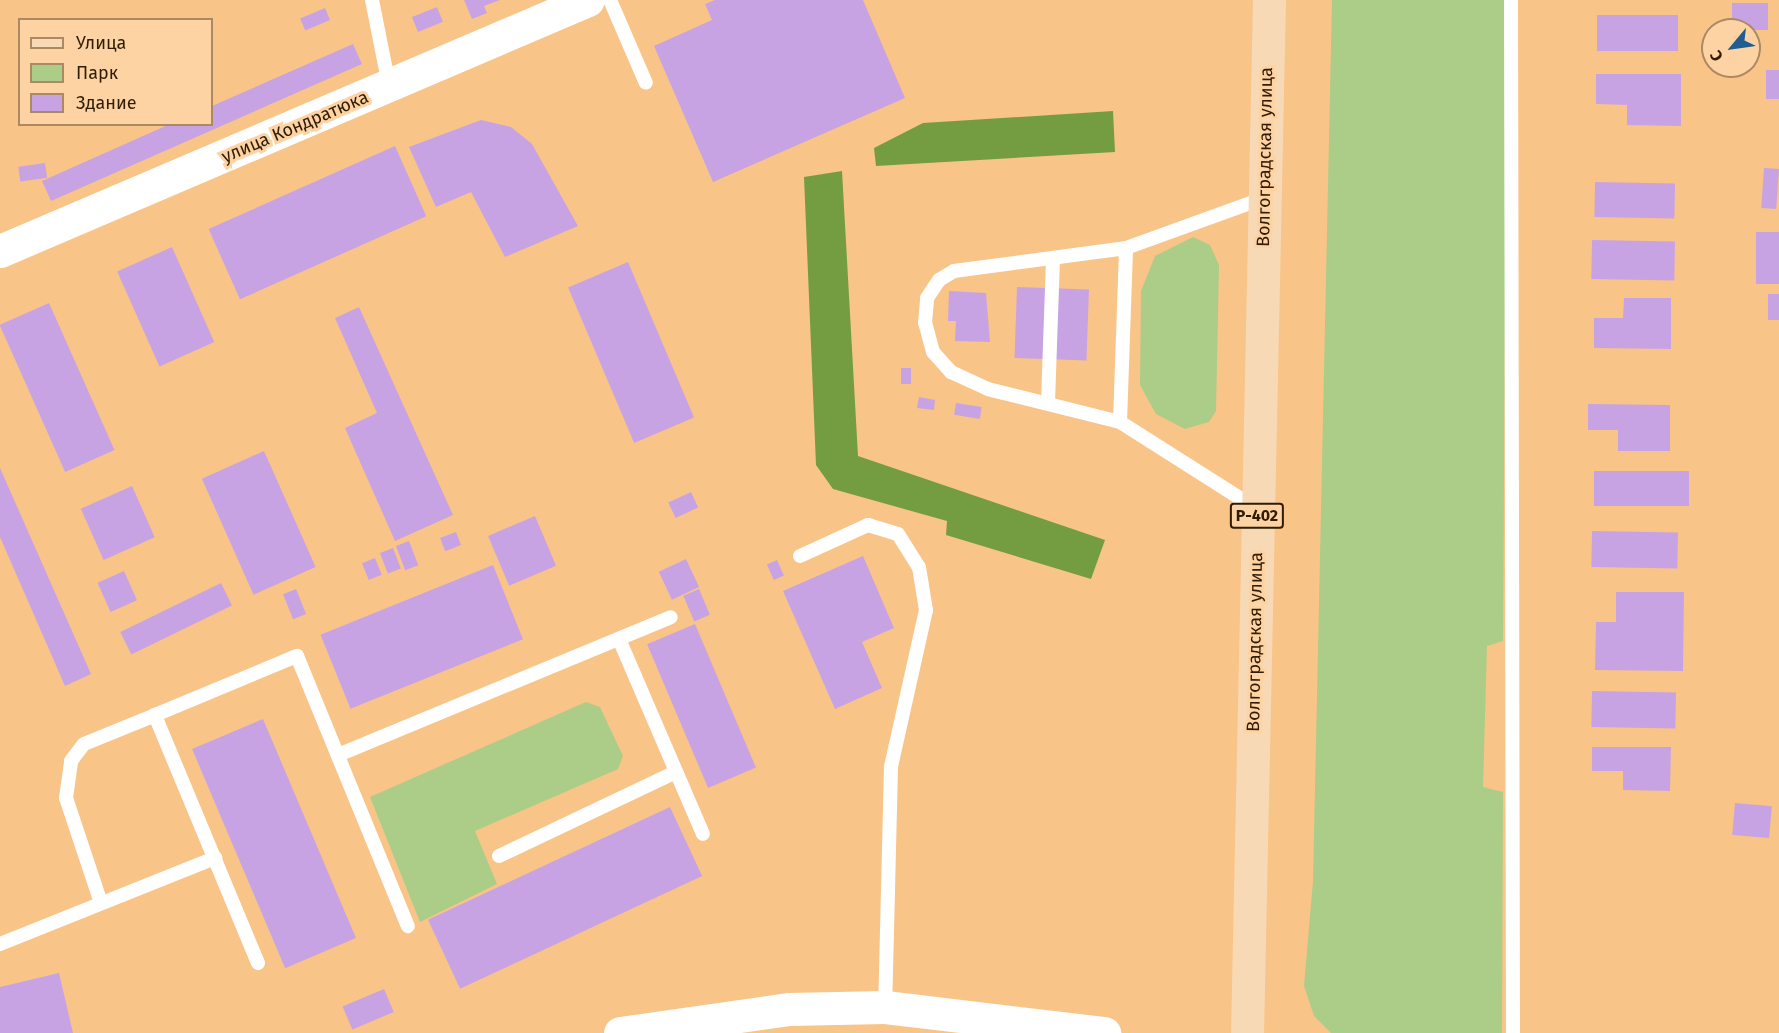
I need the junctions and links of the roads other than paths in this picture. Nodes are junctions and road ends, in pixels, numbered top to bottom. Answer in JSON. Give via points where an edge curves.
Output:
{"nodes":[{"id":1,"x":372,"y":0,"type":"edge"},
{"id":2,"x":588,"y":0,"type":"edge"},
{"id":3,"x":610,"y":0,"type":"edge"},
{"id":4,"x":1269,"y":0,"type":"edge"},
{"id":5,"x":1511,"y":0,"type":"edge"},
{"id":6,"x":646,"y":83,"type":"dead end"},
{"id":7,"x":389,"y":87,"type":"junction"},
{"id":8,"x":1264,"y":198,"type":"junction"},
{"id":9,"x":1126,"y":248,"type":"junction"},
{"id":10,"x":0,"y":251,"type":"edge"},
{"id":11,"x":1053,"y":258,"type":"junction"},
{"id":12,"x":1048,"y":402,"type":"junction"},
{"id":13,"x":1120,"y":422,"type":"junction"},
{"id":14,"x":1257,"y":509,"type":"junction"},
{"id":15,"x":800,"y":556,"type":"dead end"},
{"id":16,"x":671,"y":617,"type":"dead end"},
{"id":17,"x":619,"y":639,"type":"junction"},
{"id":18,"x":155,"y":715,"type":"junction"},
{"id":19,"x":338,"y":755,"type":"junction"},
{"id":20,"x":676,"y":772,"type":"junction"},
{"id":21,"x":703,"y":834,"type":"dead end"},
{"id":22,"x":499,"y":856,"type":"dead end"},
{"id":23,"x":214,"y":858,"type":"junction"},
{"id":24,"x":101,"y":903,"type":"junction"},
{"id":25,"x":408,"y":926,"type":"dead end"},
{"id":26,"x":0,"y":944,"type":"edge"},
{"id":27,"x":258,"y":963,"type":"dead end"},
{"id":28,"x":885,"y":1007,"type":"junction"},
{"id":29,"x":936,"y":1022,"type":"edge"},
{"id":30,"x":686,"y":1027,"type":"edge"},
{"id":31,"x":620,"y":1033,"type":"edge"},
{"id":32,"x":1104,"y":1033,"type":"edge"},
{"id":33,"x":1247,"y":1033,"type":"edge"},
{"id":34,"x":1513,"y":1033,"type":"edge"}],
"edges":[{"from":1,"to":7,"type":"lane"},
{"from":2,"to":7,"type":"street","name":"улица Кондратюка"},
{"from":3,"to":6,"type":"lane"},
{"from":4,"to":8,"type":"main road","name":"Волгоградская улица","number":"Р-402"},
{"from":5,"to":34,"type":"lane"},
{"from":7,"to":10,"type":"street","name":"улица Кондратюка"},
{"from":8,"to":9,"type":"lane"},
{"from":8,"to":14,"type":"main road","name":"Волгоградская улица","number":"Р-402"},
{"from":9,"to":11,"type":"lane"},
{"from":9,"to":13,"type":"lane"},
{"from":11,"to":12,"type":"lane"},
{"from":11,"to":12,"type":"lane","via":[[954,271],[939,280],[927,298],[925,323],[933,352],[951,372],[988,388]]},
{"from":12,"to":13,"type":"lane"},
{"from":13,"to":14,"type":"lane"},
{"from":14,"to":33,"type":"main road","name":"Волгоградская улица","number":"Р-402"},
{"from":15,"to":28,"type":"lane","via":[[868,525],[898,534],[920,567],[926,610],[891,767]]},
{"from":16,"to":17,"type":"lane"},
{"from":17,"to":19,"type":"lane"},
{"from":17,"to":20,"type":"lane"},
{"from":18,"to":19,"type":"lane","via":[[297,656]]},
{"from":18,"to":23,"type":"lane"},
{"from":18,"to":24,"type":"lane","via":[[84,744],[71,760],[66,798]]},
{"from":19,"to":25,"type":"lane"},
{"from":20,"to":21,"type":"lane"},
{"from":20,"to":22,"type":"lane"},
{"from":23,"to":24,"type":"lane"},
{"from":23,"to":27,"type":"lane"},
{"from":24,"to":26,"type":"lane"},
{"from":28,"to":29,"type":"street"},
{"from":28,"to":30,"type":"street","via":[[789,1008]]},
{"from":29,"to":32,"type":"street"},
{"from":30,"to":31,"type":"street"}]}
